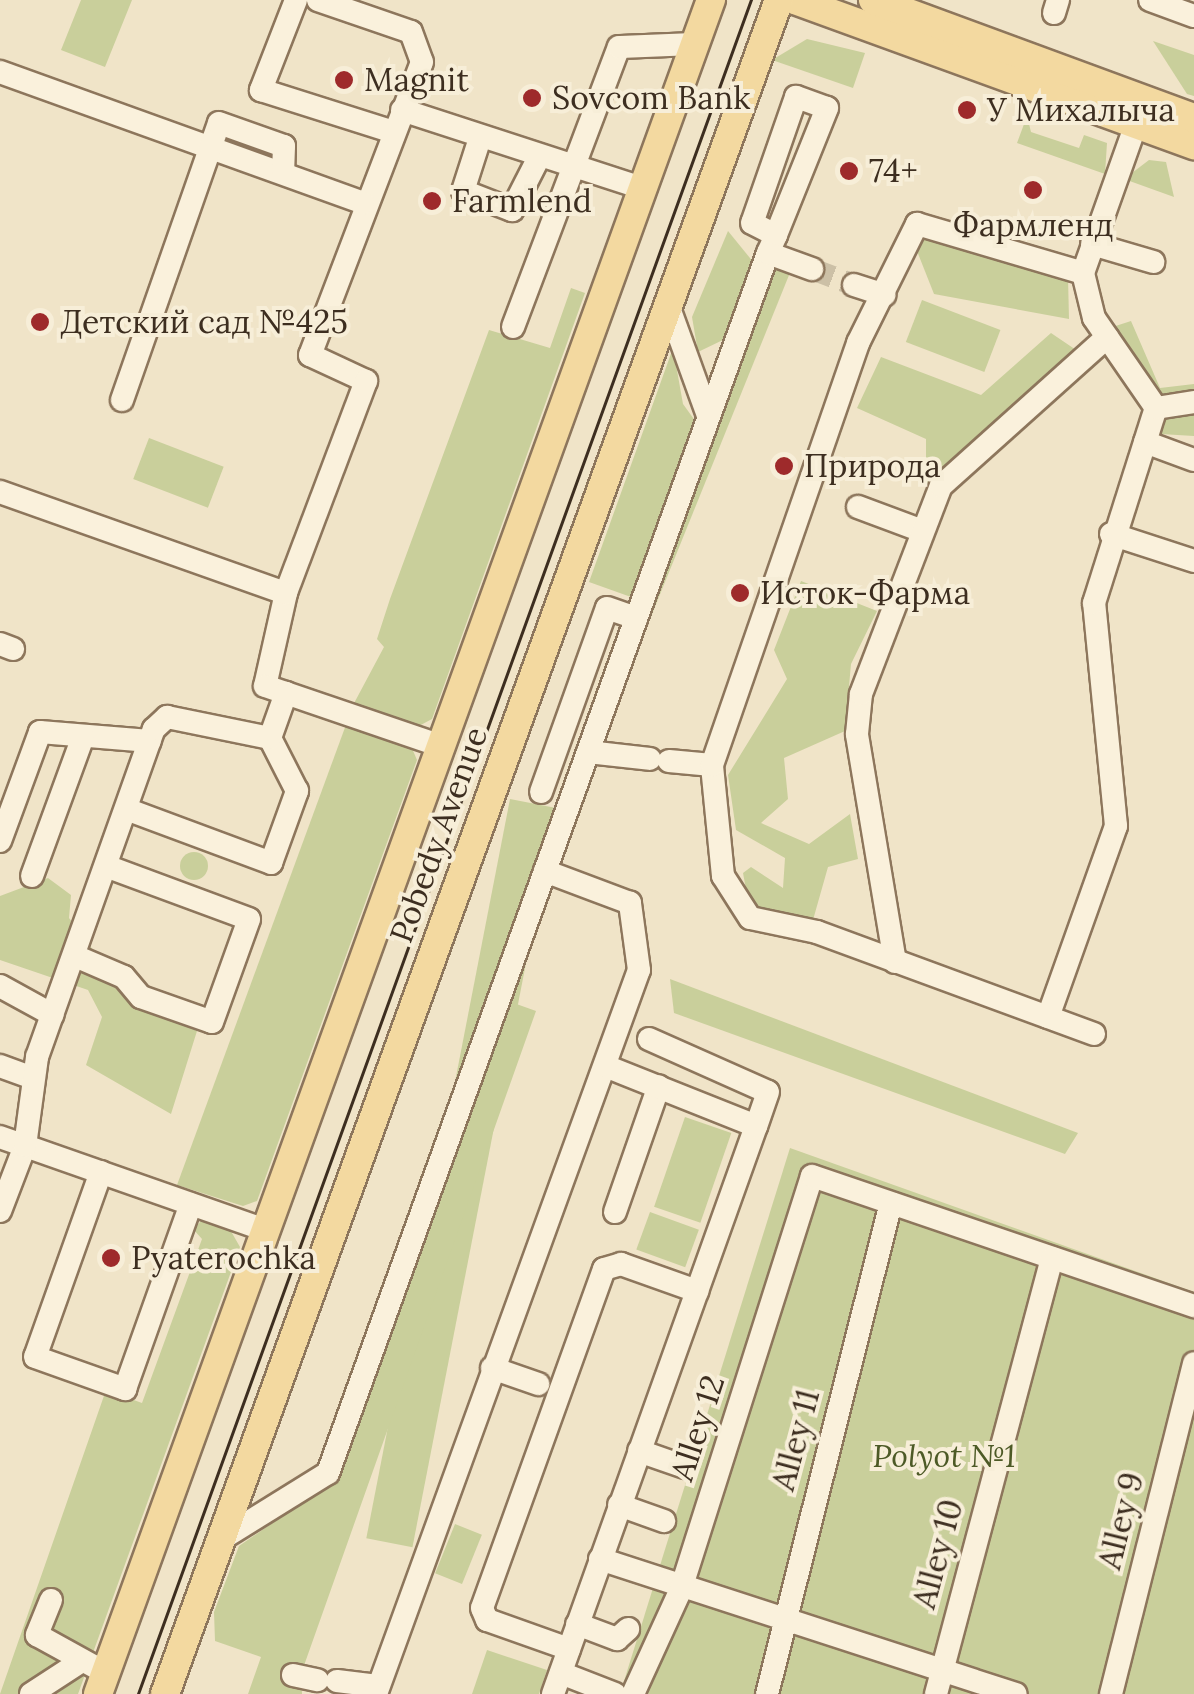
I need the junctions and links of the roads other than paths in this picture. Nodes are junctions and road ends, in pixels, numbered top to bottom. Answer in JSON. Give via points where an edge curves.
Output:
{"nodes":[{"id":1,"x":296,"y":0,"type":"edge"},
{"id":2,"x":318,"y":0,"type":"edge"},
{"id":3,"x":711,"y":0,"type":"edge"},
{"id":4,"x":779,"y":0,"type":"edge"},
{"id":5,"x":796,"y":0,"type":"edge"},
{"id":6,"x":873,"y":0,"type":"edge"},
{"id":7,"x":1150,"y":0,"type":"edge"},
{"id":8,"x":1194,"y":16,"type":"edge"},
{"id":9,"x":695,"y":44,"type":"junction"},
{"id":10,"x":0,"y":72,"type":"edge"},
{"id":11,"x":1194,"y":118,"type":"edge"},
{"id":12,"x":396,"y":120,"type":"junction"},
{"id":13,"x":1136,"y":124,"type":"junction"},
{"id":14,"x":480,"y":138,"type":"junction"},
{"id":15,"x":1194,"y":145,"type":"edge"},
{"id":16,"x":210,"y":148,"type":"junction"},
{"id":17,"x":539,"y":157,"type":"junction"},
{"id":18,"x":570,"y":168,"type":"junction"},
{"id":19,"x":642,"y":188,"type":"junction"},
{"id":20,"x":363,"y":204,"type":"junction"},
{"id":21,"x":772,"y":244,"type":"junction"},
{"id":22,"x":1092,"y":244,"type":"junction"},
{"id":23,"x":1153,"y":262,"type":"dead end"},
{"id":24,"x":812,"y":269,"type":"tunnel mouth"},
{"id":25,"x":1083,"y":273,"type":"junction"},
{"id":26,"x":854,"y":284,"type":"tunnel mouth"},
{"id":27,"x":884,"y":294,"type":"junction"},
{"id":28,"x":668,"y":305,"type":"junction"},
{"id":29,"x":512,"y":328,"type":"dead end"},
{"id":30,"x":1107,"y":336,"type":"junction"},
{"id":31,"x":122,"y":400,"type":"dead end"},
{"id":32,"x":1194,"y":402,"type":"edge"},
{"id":33,"x":1156,"y":408,"type":"junction"},
{"id":34,"x":707,"y":413,"type":"junction"},
{"id":35,"x":1145,"y":442,"type":"junction"},
{"id":36,"x":1194,"y":460,"type":"edge"},
{"id":37,"x":0,"y":492,"type":"edge"},
{"id":38,"x":858,"y":507,"type":"dead end"},
{"id":39,"x":920,"y":530,"type":"junction"},
{"id":40,"x":1112,"y":534,"type":"junction"},
{"id":41,"x":1194,"y":561,"type":"edge"},
{"id":42,"x":286,"y":593,"type":"junction"},
{"id":43,"x":636,"y":618,"type":"junction"},
{"id":44,"x":286,"y":693,"type":"junction"},
{"id":45,"x":84,"y":737,"type":"junction"},
{"id":46,"x":270,"y":738,"type":"junction"},
{"id":47,"x":150,"y":741,"type":"junction"},
{"id":48,"x":441,"y":746,"type":"junction"},
{"id":49,"x":588,"y":752,"type":"junction"},
{"id":50,"x":712,"y":764,"type":"junction"},
{"id":51,"x":541,"y":792,"type":"dead end"},
{"id":52,"x":126,"y":809,"type":"junction"},
{"id":53,"x":0,"y":841,"type":"edge"},
{"id":54,"x":106,"y":866,"type":"junction"},
{"id":55,"x":545,"y":871,"type":"junction"},
{"id":56,"x":32,"y":876,"type":"dead end"},
{"id":57,"x":75,"y":956,"type":"junction"},
{"id":58,"x":896,"y":962,"type":"junction"},
{"id":59,"x":0,"y":986,"type":"edge"},
{"id":60,"x":53,"y":1014,"type":"junction"},
{"id":61,"x":1048,"y":1017,"type":"junction"},
{"id":62,"x":1094,"y":1034,"type":"dead end"},
{"id":63,"x":648,"y":1040,"type":"dead end"},
{"id":64,"x":0,"y":1066,"type":"edge"},
{"id":65,"x":605,"y":1066,"type":"junction"},
{"id":66,"x":33,"y":1078,"type":"junction"},
{"id":67,"x":659,"y":1086,"type":"junction"},
{"id":68,"x":756,"y":1126,"type":"junction"},
{"id":69,"x":0,"y":1138,"type":"edge"},
{"id":70,"x":24,"y":1146,"type":"junction"},
{"id":71,"x":101,"y":1172,"type":"junction"},
{"id":72,"x":891,"y":1202,"type":"junction"},
{"id":73,"x":191,"y":1204,"type":"junction"},
{"id":74,"x":0,"y":1211,"type":"edge"},
{"id":75,"x":615,"y":1212,"type":"dead end"},
{"id":76,"x":265,"y":1230,"type":"junction"},
{"id":77,"x":1052,"y":1258,"type":"junction"},
{"id":78,"x":698,"y":1291,"type":"junction"},
{"id":79,"x":1194,"y":1306,"type":"edge"},
{"id":80,"x":1194,"y":1363,"type":"edge"},
{"id":81,"x":492,"y":1368,"type":"junction"},
{"id":82,"x":538,"y":1384,"type":"dead end"},
{"id":83,"x":639,"y":1451,"type":"junction"},
{"id":84,"x":685,"y":1467,"type":"dead end"},
{"id":85,"x":619,"y":1505,"type":"junction"},
{"id":86,"x":664,"y":1521,"type":"dead end"},
{"id":87,"x":223,"y":1538,"type":"junction"},
{"id":88,"x":600,"y":1559,"type":"junction"},
{"id":89,"x":681,"y":1590,"type":"junction"},
{"id":90,"x":51,"y":1600,"type":"dead end"},
{"id":91,"x":786,"y":1623,"type":"junction"},
{"id":92,"x":577,"y":1624,"type":"junction"},
{"id":93,"x":628,"y":1629,"type":"dead end"},
{"id":94,"x":569,"y":1649,"type":"junction"},
{"id":95,"x":77,"y":1664,"type":"junction"},
{"id":96,"x":293,"y":1675,"type":"dead end"},
{"id":97,"x":102,"y":1683,"type":"edge"},
{"id":98,"x":938,"y":1683,"type":"edge"},
{"id":99,"x":557,"y":1684,"type":"edge"},
{"id":100,"x":376,"y":1690,"type":"edge"},
{"id":101,"x":31,"y":1694,"type":"edge"},
{"id":102,"x":165,"y":1694,"type":"edge"},
{"id":103,"x":615,"y":1694,"type":"edge"},
{"id":104,"x":632,"y":1694,"type":"edge"},
{"id":105,"x":767,"y":1694,"type":"edge"},
{"id":106,"x":1016,"y":1694,"type":"edge"},
{"id":107,"x":1111,"y":1694,"type":"edge"}],
"edges":[{"from":1,"to":12,"type":"street","via":[[261,90]]},
{"from":2,"to":12,"type":"street","via":[[411,32],[422,62]]},
{"from":3,"to":9,"type":"main road","name":"Pobedy Avenue"},
{"from":4,"to":28,"type":"main road","name":"Pobedy Avenue"},
{"from":5,"to":13,"type":"main road"},
{"from":6,"to":11,"type":"main road"},
{"from":7,"to":8,"type":"street"},
{"from":9,"to":18,"type":"street","via":[[619,47]]},
{"from":9,"to":19,"type":"main road","name":"Pobedy Avenue"},
{"from":10,"to":16,"type":"street"},
{"from":12,"to":14,"type":"street"},
{"from":12,"to":20,"type":"street"},
{"from":13,"to":15,"type":"main road"},
{"from":13,"to":22,"type":"street"},
{"from":14,"to":17,"type":"street"},
{"from":14,"to":17,"type":"street","via":[[463,191],[512,210]]},
{"from":16,"to":20,"type":"street"},
{"from":16,"to":31,"type":"street"},
{"from":17,"to":18,"type":"street"},
{"from":18,"to":19,"type":"street"},
{"from":18,"to":29,"type":"street"},
{"from":19,"to":48,"type":"main road","name":"Pobedy Avenue"},
{"from":20,"to":42,"type":"street","via":[[310,356],[366,381]]},
{"from":21,"to":21,"type":"street","via":[[826,108],[796,98],[752,223]]},
{"from":21,"to":24,"type":"street"},
{"from":21,"to":34,"type":"street"},
{"from":22,"to":23,"type":"street"},
{"from":22,"to":25,"type":"street"},
{"from":25,"to":27,"type":"street","via":[[926,222],[910,231]]},
{"from":25,"to":30,"type":"street"},
{"from":26,"to":27,"type":"street"},
{"from":27,"to":50,"type":"street","via":[[858,343]]},
{"from":28,"to":34,"type":"street"},
{"from":28,"to":87,"type":"main road","name":"Pobedy Avenue"},
{"from":30,"to":33,"type":"street"},
{"from":30,"to":39,"type":"street","via":[[955,468]]},
{"from":32,"to":33,"type":"street"},
{"from":33,"to":35,"type":"street"},
{"from":34,"to":43,"type":"street"},
{"from":35,"to":36,"type":"street"},
{"from":35,"to":40,"type":"street"},
{"from":37,"to":42,"type":"street"},
{"from":38,"to":39,"type":"street"},
{"from":39,"to":58,"type":"street","via":[[858,718]]},
{"from":40,"to":41,"type":"street"},
{"from":40,"to":61,"type":"street","via":[[1092,629],[1116,826]]},
{"from":42,"to":44,"type":"street","via":[[265,686]]},
{"from":43,"to":49,"type":"street"},
{"from":43,"to":51,"type":"street","via":[[607,608]]},
{"from":44,"to":46,"type":"street"},
{"from":44,"to":48,"type":"street"},
{"from":45,"to":47,"type":"street"},
{"from":45,"to":53,"type":"street","via":[[40,732]]},
{"from":45,"to":56,"type":"street"},
{"from":46,"to":47,"type":"street","via":[[167,717]]},
{"from":46,"to":52,"type":"street","via":[[297,791],[270,863]]},
{"from":47,"to":52,"type":"street"},
{"from":48,"to":76,"type":"main road","name":"Pobedy Avenue"},
{"from":49,"to":50,"type":"street"},
{"from":49,"to":55,"type":"street"},
{"from":50,"to":58,"type":"street","via":[[734,901],[750,918]]},
{"from":52,"to":54,"type":"street"},
{"from":54,"to":57,"type":"street"},
{"from":54,"to":57,"type":"street","via":[[250,919],[212,1022],[140,998],[124,977]]},
{"from":55,"to":65,"type":"street","via":[[630,902],[639,970]]},
{"from":55,"to":87,"type":"street","via":[[328,1474]]},
{"from":57,"to":60,"type":"street"},
{"from":58,"to":61,"type":"street"},
{"from":59,"to":60,"type":"street"},
{"from":60,"to":66,"type":"street"},
{"from":61,"to":62,"type":"street"},
{"from":63,"to":68,"type":"street","via":[[768,1092]]},
{"from":64,"to":66,"type":"street"},
{"from":65,"to":67,"type":"street"},
{"from":65,"to":81,"type":"street"},
{"from":66,"to":70,"type":"street"},
{"from":67,"to":68,"type":"street"},
{"from":67,"to":75,"type":"street"},
{"from":68,"to":78,"type":"street"},
{"from":69,"to":70,"type":"street"},
{"from":70,"to":71,"type":"street"},
{"from":70,"to":74,"type":"street"},
{"from":71,"to":73,"type":"street"},
{"from":71,"to":73,"type":"street","via":[[35,1357],[125,1389]]},
{"from":72,"to":77,"type":"street"},
{"from":72,"to":89,"type":"street","name":"Alley 12","via":[[812,1176]]},
{"from":72,"to":91,"type":"street","name":"Alley 11"},
{"from":73,"to":76,"type":"street"},
{"from":76,"to":97,"type":"main road","name":"Pobedy Avenue"},
{"from":77,"to":79,"type":"street"},
{"from":77,"to":98,"type":"street","name":"Alley 10"},
{"from":78,"to":83,"type":"street"},
{"from":78,"to":94,"type":"street","via":[[621,1264],[604,1268],[488,1591],[487,1620]]},
{"from":80,"to":107,"type":"street","name":"Alley 9"},
{"from":81,"to":82,"type":"street"},
{"from":81,"to":100,"type":"street"},
{"from":83,"to":84,"type":"street"},
{"from":83,"to":85,"type":"street"},
{"from":85,"to":86,"type":"street"},
{"from":85,"to":88,"type":"street"},
{"from":87,"to":102,"type":"main road","name":"Pobedy Avenue"},
{"from":88,"to":89,"type":"street"},
{"from":88,"to":92,"type":"street"},
{"from":89,"to":91,"type":"street"},
{"from":89,"to":104,"type":"street","name":"Alley 12"},
{"from":90,"to":95,"type":"street","via":[[38,1636]]},
{"from":91,"to":98,"type":"street"},
{"from":91,"to":105,"type":"street","name":"Alley 11"},
{"from":92,"to":93,"type":"street","via":[[617,1639]]},
{"from":92,"to":94,"type":"street"},
{"from":94,"to":99,"type":"street"},
{"from":95,"to":97,"type":"street"},
{"from":95,"to":101,"type":"street"},
{"from":96,"to":100,"type":"street"},
{"from":98,"to":106,"type":"street"},
{"from":99,"to":103,"type":"street"}]}
